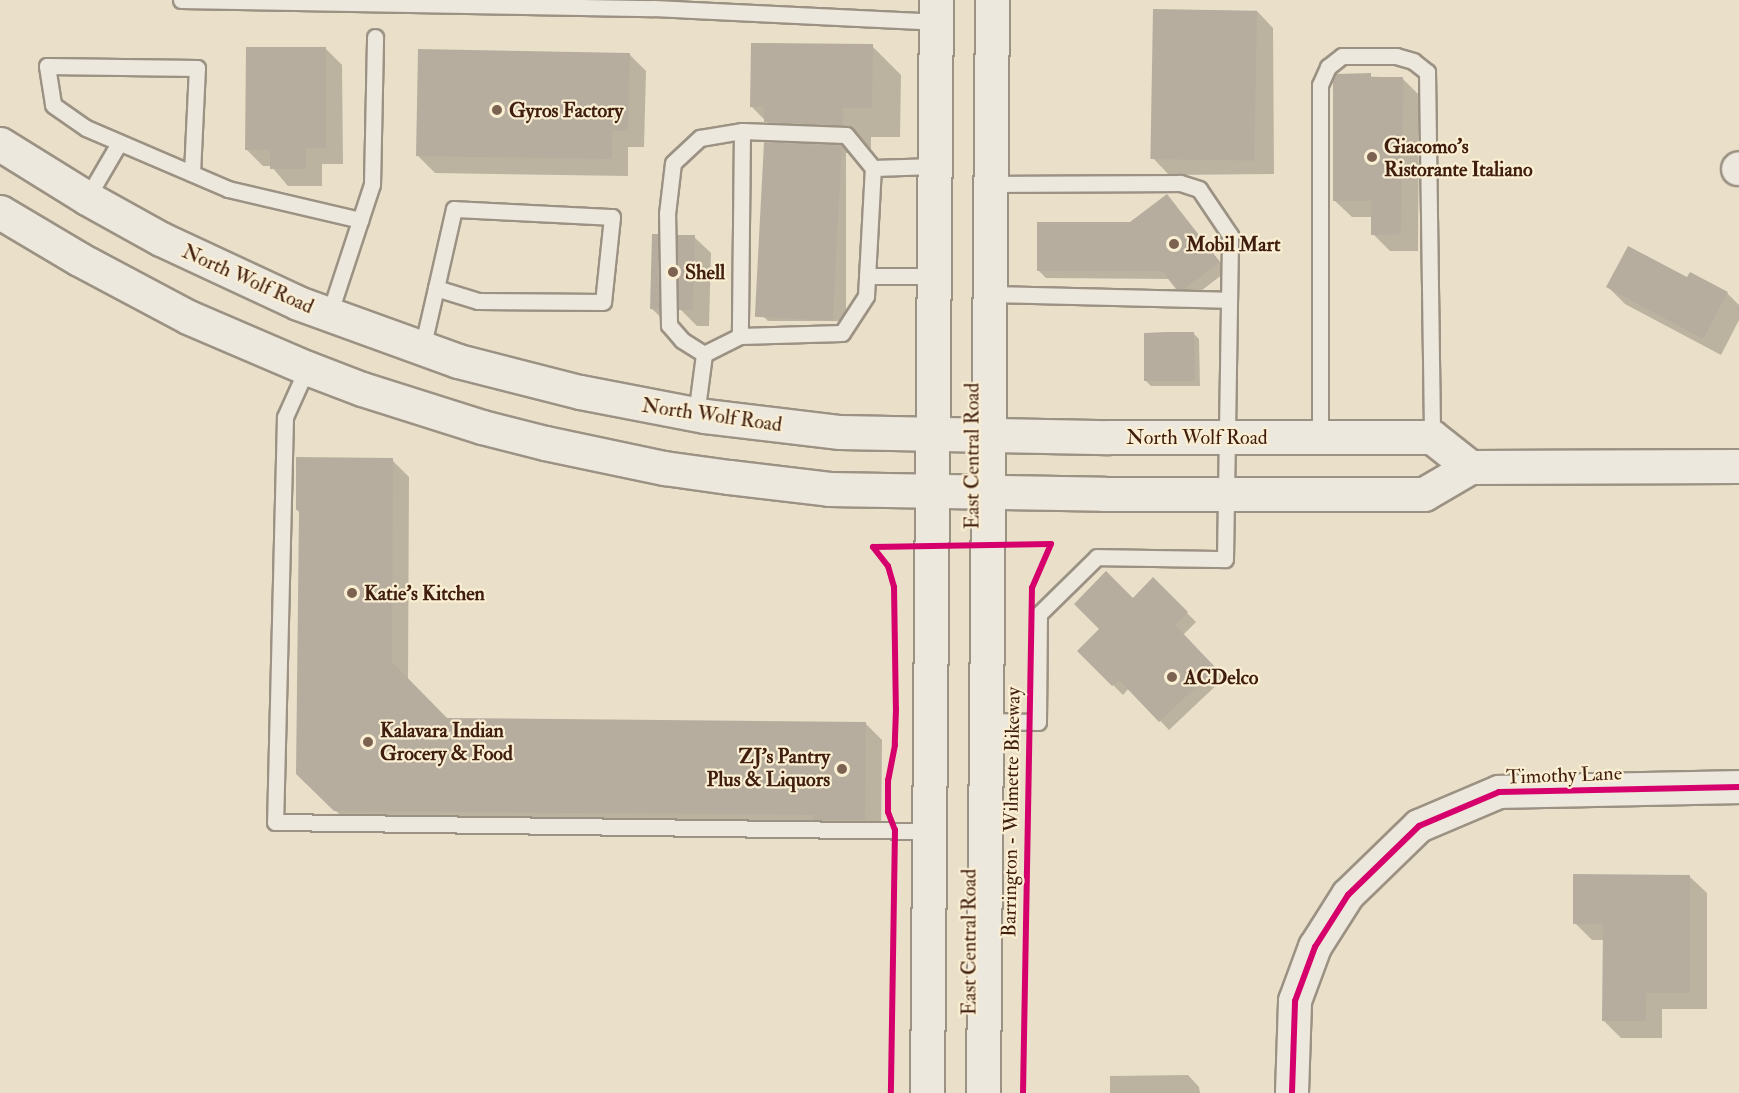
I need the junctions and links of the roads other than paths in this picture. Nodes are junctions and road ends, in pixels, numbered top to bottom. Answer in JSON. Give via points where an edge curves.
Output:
{"nodes":[{"id":1,"x":182,"y":0,"type":"edge"},
{"id":2,"x":992,"y":0,"type":"edge"},
{"id":3,"x":936,"y":11,"type":"edge"},
{"id":4,"x":375,"y":37,"type":"dead end"},
{"id":5,"x":742,"y":131,"type":"junction"},
{"id":6,"x":119,"y":143,"type":"junction"},
{"id":7,"x":0,"y":144,"type":"edge"},
{"id":8,"x":935,"y":166,"type":"junction"},
{"id":9,"x":873,"y":168,"type":"junction"},
{"id":10,"x":192,"y":173,"type":"junction"},
{"id":11,"x":990,"y":184,"type":"junction"},
{"id":12,"x":87,"y":198,"type":"junction"},
{"id":13,"x":0,"y":212,"type":"edge"},
{"id":14,"x":360,"y":220,"type":"junction"},
{"id":15,"x":867,"y":276,"type":"junction"},
{"id":16,"x":934,"y":276,"type":"junction"},
{"id":17,"x":436,"y":288,"type":"junction"},
{"id":18,"x":989,"y":294,"type":"junction"},
{"id":19,"x":1229,"y":300,"type":"junction"},
{"id":20,"x":329,"y":315,"type":"junction"},
{"id":21,"x":740,"y":336,"type":"junction"},
{"id":22,"x":422,"y":349,"type":"junction"},
{"id":23,"x":704,"y":354,"type":"junction"},
{"id":24,"x":307,"y":368,"type":"junction"},
{"id":25,"x":696,"y":414,"type":"junction"},
{"id":26,"x":933,"y":433,"type":"junction"},
{"id":27,"x":988,"y":435,"type":"junction"},
{"id":28,"x":1228,"y":437,"type":"junction"},
{"id":29,"x":1320,"y":437,"type":"junction"},
{"id":30,"x":1432,"y":437,"type":"junction"},
{"id":31,"x":1739,"y":466,"type":"edge"},
{"id":32,"x":1470,"y":467,"type":"junction"},
{"id":33,"x":933,"y":491,"type":"junction"},
{"id":34,"x":988,"y":491,"type":"junction"},
{"id":35,"x":1227,"y":494,"type":"junction"},
{"id":36,"x":987,"y":721,"type":"junction"},
{"id":37,"x":1739,"y":787,"type":"edge"},
{"id":38,"x":930,"y":831,"type":"junction"},
{"id":39,"x":927,"y":1093,"type":"edge"},
{"id":40,"x":984,"y":1093,"type":"edge"},
{"id":41,"x":1292,"y":1093,"type":"edge"}],
"edges":[{"from":1,"to":3,"type":"lane"},
{"from":2,"to":11,"type":"main road","name":"East Central Road"},
{"from":3,"to":8,"type":"main road","name":"East Central Road"},
{"from":4,"to":14,"type":"lane","via":[[372,184]]},
{"from":5,"to":9,"type":"lane","via":[[846,135]]},
{"from":5,"to":21,"type":"lane"},
{"from":5,"to":23,"type":"lane","via":[[700,138],[673,163],[667,214],[669,325],[682,340]]},
{"from":6,"to":10,"type":"lane"},
{"from":6,"to":10,"type":"lane","via":[[86,128],[53,105],[48,66],[197,68]]},
{"from":6,"to":12,"type":"lane"},
{"from":7,"to":12,"type":"main road","name":"North Wolf Road"},
{"from":8,"to":9,"type":"lane"},
{"from":8,"to":16,"type":"main road","name":"East Central Road"},
{"from":9,"to":15,"type":"lane"},
{"from":10,"to":14,"type":"lane","via":[[228,189]]},
{"from":11,"to":18,"type":"main road","name":"East Central Road"},
{"from":11,"to":19,"type":"lane","via":[[1180,183],[1199,189],[1230,235]]},
{"from":12,"to":20,"type":"main road","name":"North Wolf Road","via":[[227,272]]},
{"from":13,"to":24,"type":"main road","via":[[133,290]]},
{"from":14,"to":20,"type":"lane"},
{"from":15,"to":16,"type":"lane"},
{"from":15,"to":21,"type":"lane","via":[[866,296],[842,333]]},
{"from":16,"to":26,"type":"main road","name":"East Central Road"},
{"from":17,"to":17,"type":"lane","via":[[454,209],[612,217],[603,302],[478,301]]},
{"from":17,"to":22,"type":"lane"},
{"from":18,"to":19,"type":"lane"},
{"from":18,"to":27,"type":"main road","name":"East Central Road"},
{"from":19,"to":28,"type":"lane"},
{"from":20,"to":22,"type":"main road","name":"North Wolf Road"},
{"from":21,"to":23,"type":"lane"},
{"from":22,"to":25,"type":"main road","name":"North Wolf Road","via":[[530,381]]},
{"from":23,"to":25,"type":"lane"},
{"from":24,"to":33,"type":"main road","via":[[482,427],[615,458],[829,489]]},
{"from":24,"to":38,"type":"lane","via":[[285,417],[275,822]]},
{"from":25,"to":26,"type":"main road","name":"North Wolf Road","via":[[840,432]]},
{"from":26,"to":27,"type":"main road","name":"North Wolf Road"},
{"from":26,"to":33,"type":"main road","name":"East Central Road"},
{"from":27,"to":28,"type":"main road","name":"North Wolf Road"},
{"from":27,"to":34,"type":"main road","name":"East Central Road"},
{"from":28,"to":29,"type":"main road","name":"North Wolf Road"},
{"from":28,"to":35,"type":"lane"},
{"from":29,"to":30,"type":"main road","name":"North Wolf Road"},
{"from":29,"to":30,"type":"lane","via":[[1320,85],[1328,67],[1342,56],[1396,57],[1427,72]]},
{"from":30,"to":32,"type":"main road"},
{"from":31,"to":32,"type":"main road"},
{"from":32,"to":35,"type":"main road","via":[[1424,494]]},
{"from":33,"to":34,"type":"main road"},
{"from":33,"to":38,"type":"main road","name":"East Central Road"},
{"from":34,"to":35,"type":"main road"},
{"from":34,"to":36,"type":"main road","name":"East Central Road"},
{"from":35,"to":36,"type":"lane","via":[[1225,559],[1097,557],[1039,614],[1038,722]]},
{"from":36,"to":40,"type":"main road","name":"East Central Road"},
{"from":37,"to":41,"type":"street","name":"Timothy Lane","via":[[1498,792],[1419,826],[1348,895],[1315,947],[1295,1001]]},
{"from":38,"to":39,"type":"main road","name":"East Central Road"}]}
